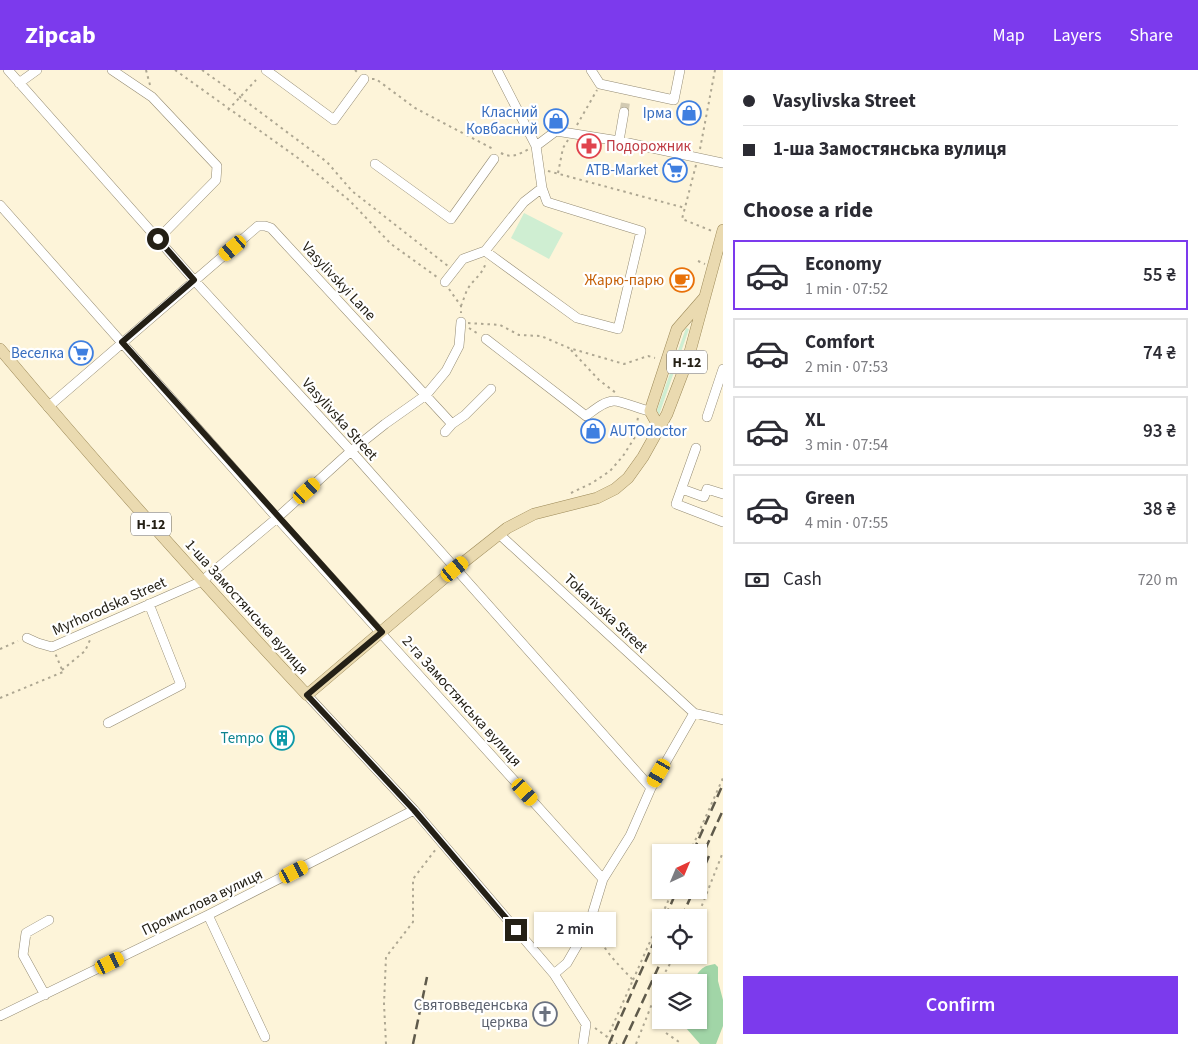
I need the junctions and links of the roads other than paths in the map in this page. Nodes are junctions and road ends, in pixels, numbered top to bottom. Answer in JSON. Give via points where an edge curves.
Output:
{"nodes":[{"id":1,"x":8,"y":70,"type":"edge"},
{"id":2,"x":37,"y":70,"type":"edge"},
{"id":3,"x":112,"y":70,"type":"edge"},
{"id":4,"x":266,"y":70,"type":"edge"},
{"id":5,"x":496,"y":70,"type":"edge"},
{"id":6,"x":591,"y":70,"type":"edge"},
{"id":7,"x":680,"y":70,"type":"edge"},
{"id":8,"x":364,"y":79,"type":"road end"},
{"id":9,"x":19,"y":83,"type":"junction"},
{"id":10,"x":624,"y":112,"type":"tunnel mouth"},
{"id":11,"x":619,"y":141,"type":"junction"},
{"id":12,"x":536,"y":146,"type":"junction"},
{"id":13,"x":494,"y":159,"type":"dead end"},
{"id":14,"x":723,"y":163,"type":"edge"},
{"id":15,"x":375,"y":164,"type":"dead end"},
{"id":16,"x":542,"y":188,"type":"junction"},
{"id":17,"x":0,"y":205,"type":"edge"},
{"id":18,"x":723,"y":233,"type":"edge"},
{"id":19,"x":158,"y":239,"type":"junction"},
{"id":20,"x":486,"y":251,"type":"junction"},
{"id":21,"x":194,"y":280,"type":"junction"},
{"id":22,"x":445,"y":282,"type":"road end"},
{"id":23,"x":707,"y":294,"type":"junction"},
{"id":24,"x":461,"y":322,"type":"road end"},
{"id":25,"x":486,"y":339,"type":"road end"},
{"id":26,"x":122,"y":342,"type":"junction"},
{"id":27,"x":0,"y":349,"type":"edge"},
{"id":28,"x":723,"y":369,"type":"edge"},
{"id":29,"x":491,"y":389,"type":"dead end"},
{"id":30,"x":426,"y":395,"type":"junction"},
{"id":31,"x":48,"y":407,"type":"junction"},
{"id":32,"x":640,"y":409,"type":"junction"},
{"id":33,"x":707,"y":417,"type":"dead end"},
{"id":34,"x":659,"y":427,"type":"junction"},
{"id":35,"x":696,"y":448,"type":"dead end"},
{"id":36,"x":351,"y":451,"type":"junction"},
{"id":37,"x":682,"y":489,"type":"junction"},
{"id":38,"x":723,"y":494,"type":"edge"},
{"id":39,"x":278,"y":518,"type":"junction"},
{"id":40,"x":723,"y":522,"type":"edge"},
{"id":41,"x":499,"y":534,"type":"junction"},
{"id":42,"x":455,"y":569,"type":"junction"},
{"id":43,"x":202,"y":581,"type":"junction"},
{"id":44,"x":149,"y":604,"type":"junction"},
{"id":45,"x":382,"y":632,"type":"junction"},
{"id":46,"x":27,"y":638,"type":"road end"},
{"id":47,"x":307,"y":695,"type":"junction"},
{"id":48,"x":694,"y":713,"type":"junction"},
{"id":49,"x":723,"y":720,"type":"edge"},
{"id":50,"x":108,"y":723,"type":"dead end"},
{"id":51,"x":651,"y":788,"type":"junction"},
{"id":52,"x":414,"y":810,"type":"junction"},
{"id":53,"x":603,"y":879,"type":"junction"},
{"id":54,"x":208,"y":916,"type":"junction"},
{"id":55,"x":49,"y":920,"type":"dead end"},
{"id":56,"x":554,"y":974,"type":"junction"},
{"id":57,"x":45,"y":995,"type":"junction"},
{"id":58,"x":0,"y":1016,"type":"edge"},
{"id":59,"x":265,"y":1037,"type":"dead end"},
{"id":60,"x":583,"y":1044,"type":"edge"}],
"edges":[{"from":1,"to":9,"type":"street","name":"Vasylivska Street"},
{"from":2,"to":9,"type":"street"},
{"from":3,"to":19,"type":"street","via":[[152,97],[217,166],[216,180]]},
{"from":4,"to":8,"type":"street","via":[[334,120]]},
{"from":5,"to":12,"type":"street"},
{"from":6,"to":7,"type":"street","via":[[600,84],[627,95],[674,100]]},
{"from":9,"to":19,"type":"street","name":"Vasylivska Street"},
{"from":10,"to":11,"type":"street"},
{"from":11,"to":12,"type":"street","via":[[556,131]]},
{"from":11,"to":14,"type":"street"},
{"from":12,"to":16,"type":"street"},
{"from":13,"to":15,"type":"street","via":[[450,220]]},
{"from":16,"to":20,"type":"street","via":[[524,202]]},
{"from":16,"to":20,"type":"street","via":[[547,202],[641,232],[618,329],[577,318]]},
{"from":17,"to":26,"type":"street","name":"2-га Замостянська вулиця"},
{"from":18,"to":23,"type":"main road","number":"Н-12"},
{"from":19,"to":21,"type":"street","name":"Vasylivska Street"},
{"from":20,"to":22,"type":"street","via":[[463,259]]},
{"from":21,"to":26,"type":"street","name":"Vasylivskyi Lane"},
{"from":21,"to":30,"type":"street","name":"Vasylivskyi Lane","via":[[258,226],[271,228]]},
{"from":21,"to":36,"type":"street","name":"Vasylivska Street"},
{"from":23,"to":32,"type":"main road","via":[[677,329]]},
{"from":23,"to":34,"type":"main road","number":"Н-12","via":[[688,359]]},
{"from":24,"to":30,"type":"street","name":"Myrhorodska Street","via":[[459,346],[446,371]]},
{"from":25,"to":32,"type":"street","via":[[586,416],[615,401]]},
{"from":26,"to":31,"type":"street","name":"Vasylivskyi Lane"},
{"from":26,"to":39,"type":"street","name":"2-га Замостянська вулиця"},
{"from":27,"to":31,"type":"main road","name":"1-ша Замостянська вулиця","number":"Н-12"},
{"from":28,"to":33,"type":"street"},
{"from":29,"to":30,"type":"street","name":"Vasylivskyi Lane","via":[[448,428]]},
{"from":30,"to":36,"type":"street","name":"Myrhorodska Street"},
{"from":31,"to":43,"type":"main road","name":"1-ша Замостянська вулиця","number":"Н-12"},
{"from":32,"to":34,"type":"main road"},
{"from":34,"to":41,"type":"main road","number":"Н-12","via":[[643,457],[628,478],[615,489],[596,498],[534,514]]},
{"from":35,"to":37,"type":"street"},
{"from":36,"to":39,"type":"street","name":"Myrhorodska Street"},
{"from":36,"to":42,"type":"street","name":"Vasylivska Street"},
{"from":37,"to":38,"type":"street","via":[[704,497],[707,489]]},
{"from":37,"to":40,"type":"street","via":[[676,504]]},
{"from":39,"to":43,"type":"street","name":"Myrhorodska Street"},
{"from":39,"to":45,"type":"street","name":"2-га Замостянська вулиця"},
{"from":41,"to":42,"type":"main road","number":"Н-12"},
{"from":41,"to":48,"type":"street","name":"Tokarivska Street"},
{"from":42,"to":45,"type":"main road","number":"Н-12"},
{"from":42,"to":51,"type":"street","name":"Vasylivska Street"},
{"from":43,"to":44,"type":"street","name":"Myrhorodska Street"},
{"from":43,"to":47,"type":"main road","name":"1-ша Замостянська вулиця","number":"Н-12"},
{"from":44,"to":46,"type":"street","name":"Myrhorodska Street","via":[[52,647]]},
{"from":44,"to":50,"type":"street","via":[[181,684]]},
{"from":45,"to":47,"type":"main road","number":"Н-12"},
{"from":45,"to":53,"type":"street","name":"2-га Замостянська вулиця"},
{"from":47,"to":52,"type":"street","name":"1-ша Замостянська вулиця"},
{"from":48,"to":49,"type":"street"},
{"from":48,"to":51,"type":"street"},
{"from":51,"to":53,"type":"street","via":[[630,836]]},
{"from":52,"to":54,"type":"street","name":"Промислова вулиця"},
{"from":52,"to":56,"type":"street","name":"1-ша Замостянська вулиця"},
{"from":53,"to":56,"type":"street","via":[[588,925],[567,963]]},
{"from":54,"to":57,"type":"street","name":"Промислова вулиця"},
{"from":54,"to":59,"type":"street"},
{"from":55,"to":57,"type":"street","via":[[26,933],[22,955]]},
{"from":56,"to":60,"type":"street","name":"1-ша Замостянська вулиця","via":[[586,1024]]},
{"from":57,"to":58,"type":"street","name":"Промислова вулиця"}]}
